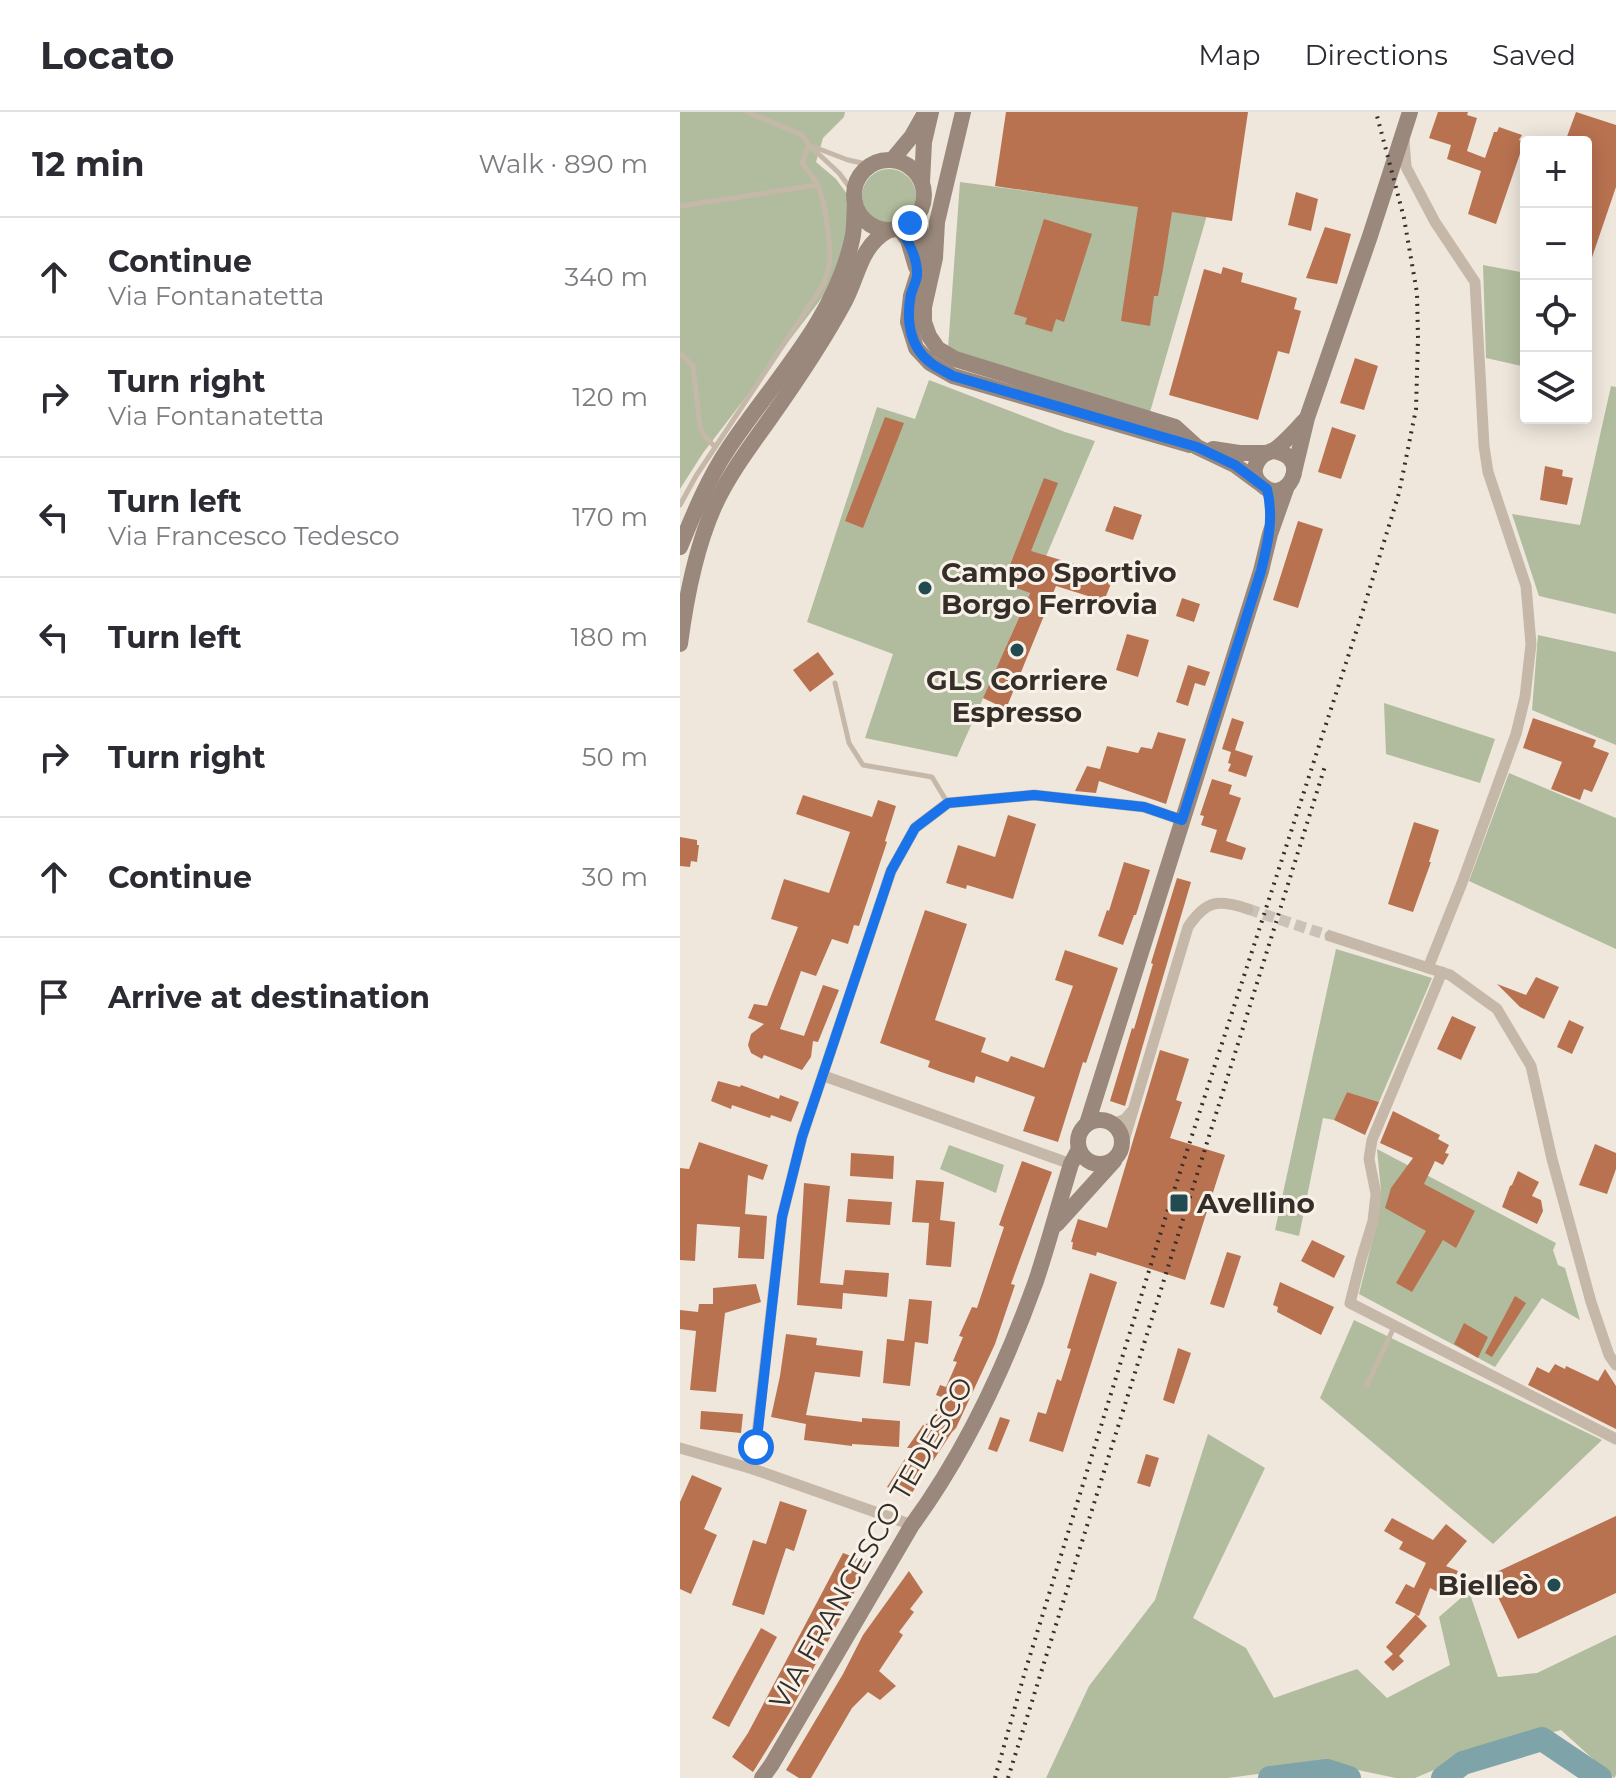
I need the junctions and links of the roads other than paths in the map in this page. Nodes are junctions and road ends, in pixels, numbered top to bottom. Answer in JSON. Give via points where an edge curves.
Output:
{"nodes":[{"id":1,"x":747,"y":112,"type":"edge"},
{"id":2,"x":928,"y":112,"type":"edge"},
{"id":3,"x":963,"y":112,"type":"edge"},
{"id":4,"x":1410,"y":112,"type":"edge"},
{"id":5,"x":1403,"y":133,"type":"junction"},
{"id":6,"x":809,"y":145,"type":"junction"},
{"id":7,"x":892,"y":160,"type":"junction"},
{"id":8,"x":871,"y":165,"type":"junction"},
{"id":9,"x":922,"y":182,"type":"junction"},
{"id":10,"x":817,"y":185,"type":"junction"},
{"id":11,"x":855,"y":198,"type":"junction"},
{"id":12,"x":681,"y":206,"type":"edge"},
{"id":13,"x":918,"y":215,"type":"junction"},
{"id":14,"x":894,"y":230,"type":"junction"},
{"id":15,"x":917,"y":275,"type":"junction"},
{"id":16,"x":680,"y":353,"type":"edge"},
{"id":17,"x":1307,"y":418,"type":"junction"},
{"id":18,"x":715,"y":447,"type":"junction"},
{"id":19,"x":1197,"y":447,"type":"junction"},
{"id":20,"x":1270,"y":452,"type":"junction"},
{"id":21,"x":1291,"y":479,"type":"junction"},
{"id":22,"x":1263,"y":485,"type":"junction"},
{"id":23,"x":680,"y":505,"type":"edge"},
{"id":24,"x":1270,"y":534,"type":"junction"},
{"id":25,"x":680,"y":547,"type":"edge"},
{"id":26,"x":680,"y":644,"type":"edge"},
{"id":27,"x":835,"y":683,"type":"dead end"},
{"id":28,"x":948,"y":803,"type":"junction"},
{"id":29,"x":1182,"y":820,"type":"junction"},
{"id":30,"x":1248,"y":909,"type":"tunnel mouth"},
{"id":31,"x":1330,"y":936,"type":"tunnel mouth"},
{"id":32,"x":1428,"y":968,"type":"junction"},
{"id":33,"x":1442,"y":972,"type":"junction"},
{"id":34,"x":824,"y":1076,"type":"junction"},
{"id":35,"x":1134,"y":1107,"type":"junction"},
{"id":36,"x":1101,"y":1123,"type":"junction"},
{"id":37,"x":1119,"y":1151,"type":"junction"},
{"id":38,"x":1075,"y":1156,"type":"junction"},
{"id":39,"x":1051,"y":1231,"type":"junction"},
{"id":40,"x":1394,"y":1326,"type":"junction"},
{"id":41,"x":1616,"y":1365,"type":"edge"},
{"id":42,"x":1367,"y":1385,"type":"dead end"},
{"id":43,"x":1616,"y":1439,"type":"edge"},
{"id":44,"x":680,"y":1448,"type":"edge"},
{"id":45,"x":753,"y":1469,"type":"junction"},
{"id":46,"x":912,"y":1525,"type":"junction"},
{"id":47,"x":762,"y":1778,"type":"edge"}],
"edges":[{"from":1,"to":6,"type":"lane","via":[[802,135]]},
{"from":2,"to":7,"type":"street"},
{"from":2,"to":9,"type":"street"},
{"from":3,"to":19,"type":"street","via":[[924,307],[924,322],[938,349],[955,359],[1175,427]]},
{"from":4,"to":5,"type":"street"},
{"from":5,"to":17,"type":"street"},
{"from":5,"to":32,"type":"street","via":[[1406,167],[1475,282],[1488,472],[1526,586],[1531,644],[1516,734]]},
{"from":6,"to":8,"type":"lane"},
{"from":6,"to":10,"type":"lane","via":[[802,163]]},
{"from":6,"to":11,"type":"lane","via":[[839,173]]},
{"from":7,"to":8,"type":"street"},
{"from":7,"to":9,"type":"street","via":[[915,171]]},
{"from":8,"to":11,"type":"street","via":[[857,182]]},
{"from":9,"to":13,"type":"street"},
{"from":10,"to":12,"type":"lane"},
{"from":10,"to":18,"type":"lane","via":[[830,255],[823,285]]},
{"from":11,"to":14,"type":"street","via":[[867,222]]},
{"from":11,"to":25,"type":"street","via":[[853,238],[837,287],[802,347],[728,449]]},
{"from":13,"to":14,"type":"street"},
{"from":13,"to":15,"type":"street","via":[[923,243]]},
{"from":14,"to":15,"type":"street","via":[[908,240]]},
{"from":14,"to":26,"type":"street","via":[[868,247],[845,300],[715,504],[698,552]]},
{"from":15,"to":19,"type":"street","via":[[908,322],[916,348],[930,363],[953,376]]},
{"from":16,"to":18,"type":"lane","via":[[693,366],[700,427]]},
{"from":17,"to":20,"type":"street"},
{"from":17,"to":21,"type":"street"},
{"from":18,"to":23,"type":"lane"},
{"from":19,"to":20,"type":"street"},
{"from":19,"to":22,"type":"street"},
{"from":20,"to":21,"type":"street","via":[[1287,455],[1294,466]]},
{"from":20,"to":22,"type":"street","via":[[1256,465],[1255,475]]},
{"from":21,"to":22,"type":"street","via":[[1274,491]]},
{"from":21,"to":24,"type":"street"},
{"from":22,"to":24,"type":"street","via":[[1270,503]]},
{"from":24,"to":29,"type":"street"},
{"from":27,"to":28,"type":"lane","via":[[849,743],[863,765],[932,777]]},
{"from":28,"to":29,"type":"street","via":[[1034,795],[1144,807]]},
{"from":28,"to":34,"type":"street","via":[[915,828],[891,871]]},
{"from":29,"to":36,"type":"street","via":[[1097,1095]]},
{"from":30,"to":35,"type":"street","via":[[1228,902],[1208,905],[1188,927]]},
{"from":31,"to":32,"type":"street"},
{"from":32,"to":33,"type":"street"},
{"from":33,"to":40,"type":"street","via":[[1372,1140],[1369,1159],[1376,1194],[1373,1221],[1350,1303]]},
{"from":33,"to":41,"type":"street","via":[[1497,1009],[1531,1066],[1591,1302]]},
{"from":34,"to":38,"type":"street","via":[[1009,1142]]},
{"from":34,"to":45,"type":"street","via":[[782,1217]]},
{"from":35,"to":36,"type":"street","via":[[1125,1119]]},
{"from":35,"to":37,"type":"street"},
{"from":36,"to":37,"type":"street","via":[[1118,1129]]},
{"from":36,"to":38,"type":"street","via":[[1079,1135]]},
{"from":37,"to":38,"type":"street","via":[[1102,1165]]},
{"from":37,"to":39,"type":"street"},
{"from":38,"to":39,"type":"street","name":"VIA FRANCESCO TEDESCO"},
{"from":39,"to":46,"type":"street","name":"VIA FRANCESCO TEDESCO","via":[[1004,1362],[965,1444]]},
{"from":40,"to":42,"type":"lane"},
{"from":40,"to":43,"type":"street"},
{"from":44,"to":45,"type":"street"},
{"from":45,"to":46,"type":"street"},
{"from":46,"to":47,"type":"street","name":"VIA FRANCESCO TEDESCO"}]}
